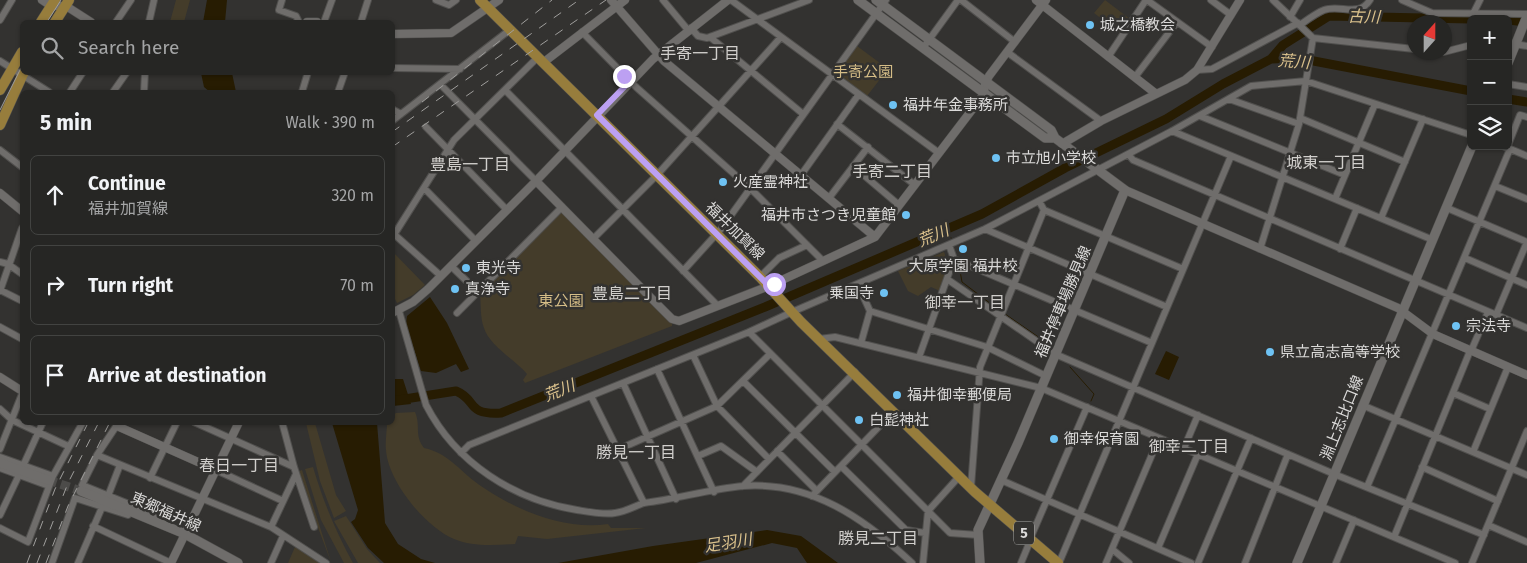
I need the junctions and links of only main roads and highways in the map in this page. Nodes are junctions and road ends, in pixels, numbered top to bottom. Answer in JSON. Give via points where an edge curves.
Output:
{"nodes":[{"id":1,"x":858,"y":0,"type":"edge"},
{"id":2,"x":882,"y":2,"type":"edge"},
{"id":3,"x":53,"y":3,"type":"edge"},
{"id":4,"x":67,"y":3,"type":"edge"},
{"id":5,"x":484,"y":4,"type":"edge"},
{"id":6,"x":1526,"y":18,"type":"edge"},
{"id":7,"x":42,"y":20,"type":"edge"},
{"id":8,"x":56,"y":20,"type":"edge"},
{"id":9,"x":1512,"y":44,"type":"edge"},
{"id":10,"x":20,"y":55,"type":"edge"},
{"id":11,"x":23,"y":75,"type":"edge"},
{"id":12,"x":0,"y":90,"type":"edge"},
{"id":13,"x":0,"y":125,"type":"edge"},
{"id":14,"x":1058,"y":141,"type":"junction"},
{"id":15,"x":1470,"y":150,"type":"edge"},
{"id":16,"x":0,"y":462,"type":"edge"},
{"id":17,"x":50,"y":481,"type":"tunnel mouth"},
{"id":18,"x":81,"y":492,"type":"tunnel mouth"},
{"id":19,"x":990,"y":505,"type":"junction"},
{"id":20,"x":1029,"y":542,"type":"junction"},
{"id":21,"x":238,"y":563,"type":"edge"},
{"id":22,"x":980,"y":563,"type":"edge"},
{"id":23,"x":1048,"y":563,"type":"edge"},
{"id":24,"x":1059,"y":563,"type":"edge"},
{"id":25,"x":1297,"y":563,"type":"edge"}],
"edges":[{"from":1,"to":14,"type":"main road","via":[[1045,138]]},
{"from":2,"to":14,"type":"main road","via":[[1051,130]]},
{"from":3,"to":7,"type":"main road"},
{"from":4,"to":8,"type":"main road"},
{"from":5,"to":19,"type":"main road","name":"福井加賀線","number":"5"},
{"from":6,"to":9,"type":"main road"},
{"from":10,"to":12,"type":"main road"},
{"from":11,"to":13,"type":"main road"},
{"from":14,"to":19,"type":"main road","name":"福井停車場勝見線","via":[[1125,190]]},
{"from":15,"to":25,"type":"main road","name":"淵上志比口線"},
{"from":16,"to":17,"type":"main road"},
{"from":18,"to":21,"type":"main road","name":"東郷福井線","via":[[185,534]]},
{"from":19,"to":20,"type":"main road","name":"福井加賀線","number":"5"},
{"from":19,"to":22,"type":"main road","name":"福井停車場勝見線","via":[[978,535]]},
{"from":20,"to":23,"type":"main road","name":"福井加賀線","number":"5"},
{"from":20,"to":24,"type":"main road","name":"福井加賀線","number":"5"}]}
